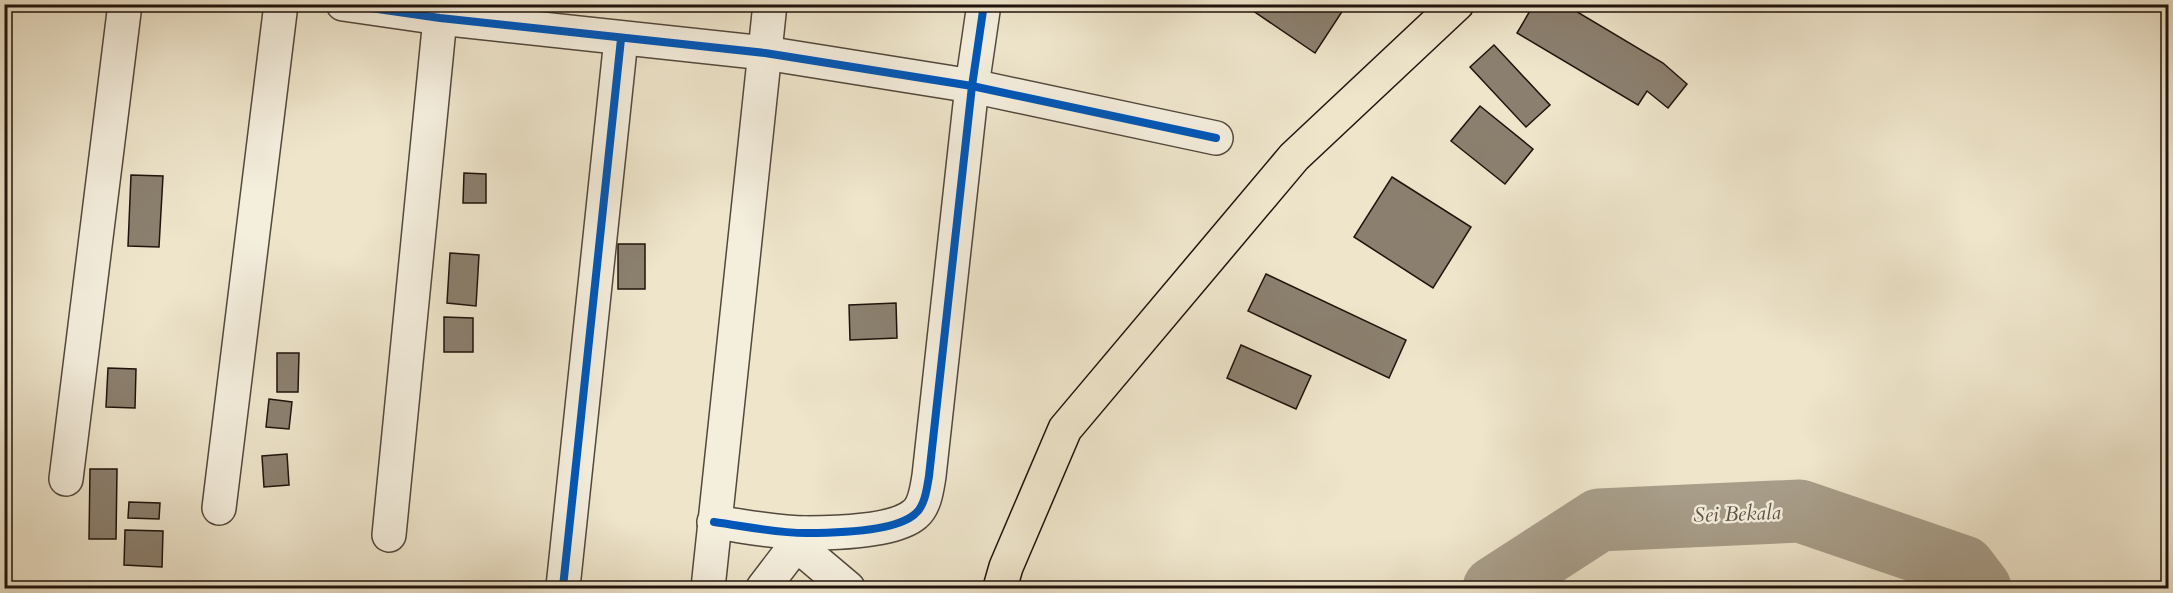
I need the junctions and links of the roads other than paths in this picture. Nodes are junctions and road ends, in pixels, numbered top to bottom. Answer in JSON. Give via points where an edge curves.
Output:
{"nodes":[{"id":1,"x":125,"y":4,"type":"edge"},
{"id":2,"x":281,"y":4,"type":"edge"},
{"id":3,"x":343,"y":4,"type":"edge"},
{"id":4,"x":770,"y":4,"type":"edge"},
{"id":5,"x":984,"y":4,"type":"edge"},
{"id":6,"x":1457,"y":4,"type":"edge"},
{"id":7,"x":544,"y":17,"type":"edge"},
{"id":8,"x":440,"y":18,"type":"junction"},
{"id":9,"x":621,"y":39,"type":"junction"},
{"id":10,"x":765,"y":52,"type":"junction"},
{"id":11,"x":972,"y":86,"type":"junction"},
{"id":12,"x":1216,"y":138,"type":"dead end"},
{"id":13,"x":66,"y":479,"type":"dead end"},
{"id":14,"x":219,"y":508,"type":"dead end"},
{"id":15,"x":714,"y":522,"type":"junction"},
{"id":16,"x":389,"y":535,"type":"dead end"},
{"id":17,"x":801,"y":539,"type":"junction"},
{"id":18,"x":563,"y":586,"type":"dead end"},
{"id":19,"x":708,"y":588,"type":"edge"},
{"id":20,"x":763,"y":588,"type":"edge"},
{"id":21,"x":848,"y":588,"type":"edge"},
{"id":22,"x":1000,"y":588,"type":"edge"}],
"edges":[{"from":1,"to":13,"type":"street"},
{"from":2,"to":14,"type":"street"},
{"from":3,"to":8,"type":"street"},
{"from":4,"to":10,"type":"street"},
{"from":5,"to":11,"type":"street"},
{"from":6,"to":22,"type":"main road","via":[[1294,157],[1065,429]]},
{"from":7,"to":8,"type":"street"},
{"from":7,"to":9,"type":"street"},
{"from":8,"to":16,"type":"street"},
{"from":9,"to":10,"type":"street"},
{"from":9,"to":18,"type":"street"},
{"from":10,"to":11,"type":"street"},
{"from":10,"to":15,"type":"street"},
{"from":11,"to":12,"type":"street"},
{"from":11,"to":17,"type":"street","via":[[925,496],[916,514],[902,522]]},
{"from":15,"to":17,"type":"street"},
{"from":15,"to":19,"type":"street"},
{"from":17,"to":20,"type":"street"},
{"from":17,"to":21,"type":"street"}]}
